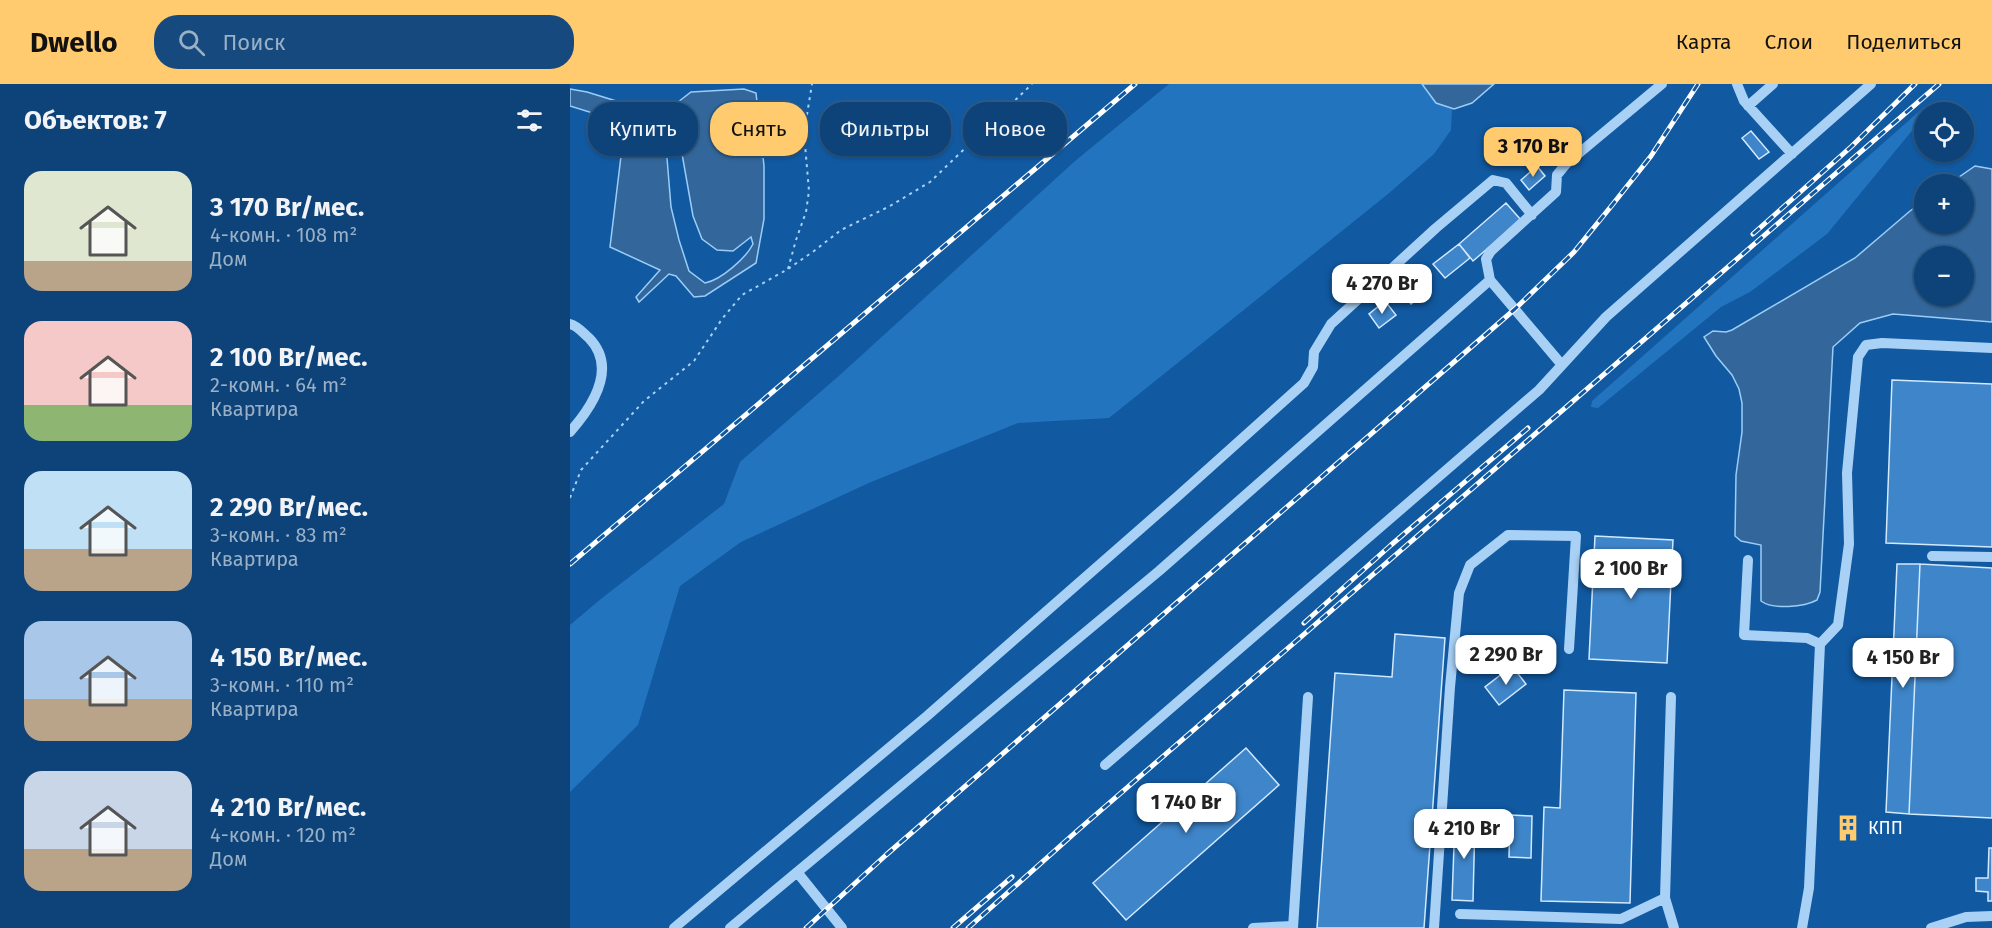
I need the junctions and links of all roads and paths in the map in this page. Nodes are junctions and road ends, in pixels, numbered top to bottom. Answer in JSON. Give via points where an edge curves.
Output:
{"nodes":[{"id":1,"x":812,"y":84,"type":"edge"},
{"id":2,"x":1032,"y":84,"type":"edge"},
{"id":3,"x":1662,"y":84,"type":"edge"},
{"id":4,"x":1737,"y":84,"type":"edge"},
{"id":5,"x":1773,"y":84,"type":"edge"},
{"id":6,"x":1871,"y":84,"type":"edge"},
{"id":7,"x":1748,"y":106,"type":"junction"},
{"id":8,"x":1792,"y":154,"type":"junction"},
{"id":9,"x":1532,"y":215,"type":"junction"},
{"id":10,"x":788,"y":269,"type":"junction"},
{"id":11,"x":1490,"y":280,"type":"junction"},
{"id":12,"x":570,"y":324,"type":"edge"},
{"id":13,"x":1992,"y":348,"type":"edge"},
{"id":14,"x":1562,"y":365,"type":"junction"},
{"id":15,"x":570,"y":432,"type":"edge"},
{"id":16,"x":570,"y":498,"type":"edge"},
{"id":17,"x":1932,"y":556,"type":"dead end"},
{"id":18,"x":1992,"y":557,"type":"edge"},
{"id":19,"x":1748,"y":560,"type":"dead end"},
{"id":20,"x":1820,"y":644,"type":"junction"},
{"id":21,"x":1569,"y":649,"type":"dead end"},
{"id":22,"x":1308,"y":697,"type":"dead end"},
{"id":23,"x":1671,"y":697,"type":"dead end"},
{"id":24,"x":1105,"y":765,"type":"dead end"},
{"id":25,"x":797,"y":872,"type":"junction"},
{"id":26,"x":1665,"y":898,"type":"junction"},
{"id":27,"x":1460,"y":914,"type":"dead end"},
{"id":28,"x":1992,"y":916,"type":"edge"},
{"id":29,"x":1293,"y":927,"type":"edge"},
{"id":30,"x":674,"y":928,"type":"edge"},
{"id":31,"x":730,"y":928,"type":"edge"},
{"id":32,"x":842,"y":928,"type":"edge"},
{"id":33,"x":1253,"y":928,"type":"edge"},
{"id":34,"x":1434,"y":928,"type":"edge"},
{"id":35,"x":1674,"y":928,"type":"edge"},
{"id":36,"x":1802,"y":928,"type":"edge"},
{"id":37,"x":1931,"y":928,"type":"edge"}],
"edges":[{"from":1,"to":10,"type":"path","via":[[804,133],[810,191]]},
{"from":2,"to":10,"type":"path","via":[[930,182],[841,230]]},
{"from":3,"to":9,"type":"street","via":[[1566,164],[1557,175],[1556,192]]},
{"from":4,"to":7,"type":"street"},
{"from":5,"to":7,"type":"street"},
{"from":6,"to":8,"type":"street"},
{"from":7,"to":8,"type":"street"},
{"from":8,"to":14,"type":"street","via":[[1606,317]]},
{"from":9,"to":11,"type":"street","via":[[1491,251],[1486,260]]},
{"from":9,"to":30,"type":"street","via":[[1506,183],[1493,180],[1331,324],[1314,352],[1313,367],[1304,383],[927,716]]},
{"from":10,"to":16,"type":"path","via":[[742,295],[694,361],[644,401],[581,470]]},
{"from":11,"to":14,"type":"street"},
{"from":11,"to":25,"type":"street","via":[[1159,571]]},
{"from":12,"to":15,"type":"street","via":[[600,354],[602,375],[594,401]]},
{"from":13,"to":20,"type":"street","via":[[1882,343],[1866,345],[1858,357],[1847,473],[1849,544],[1838,625]]},
{"from":14,"to":24,"type":"street","via":[[1539,390]]},
{"from":17,"to":18,"type":"street"},
{"from":19,"to":20,"type":"street","via":[[1744,635],[1807,638]]},
{"from":20,"to":36,"type":"street","via":[[1809,888]]},
{"from":21,"to":34,"type":"street","via":[[1576,536],[1508,535],[1470,565],[1459,593]]},
{"from":22,"to":29,"type":"street"},
{"from":23,"to":26,"type":"street"},
{"from":25,"to":31,"type":"street"},
{"from":25,"to":32,"type":"street"},
{"from":26,"to":27,"type":"street","via":[[1621,919]]},
{"from":26,"to":35,"type":"street"},
{"from":28,"to":37,"type":"street","via":[[1966,917]]},
{"from":29,"to":33,"type":"street"}]}
